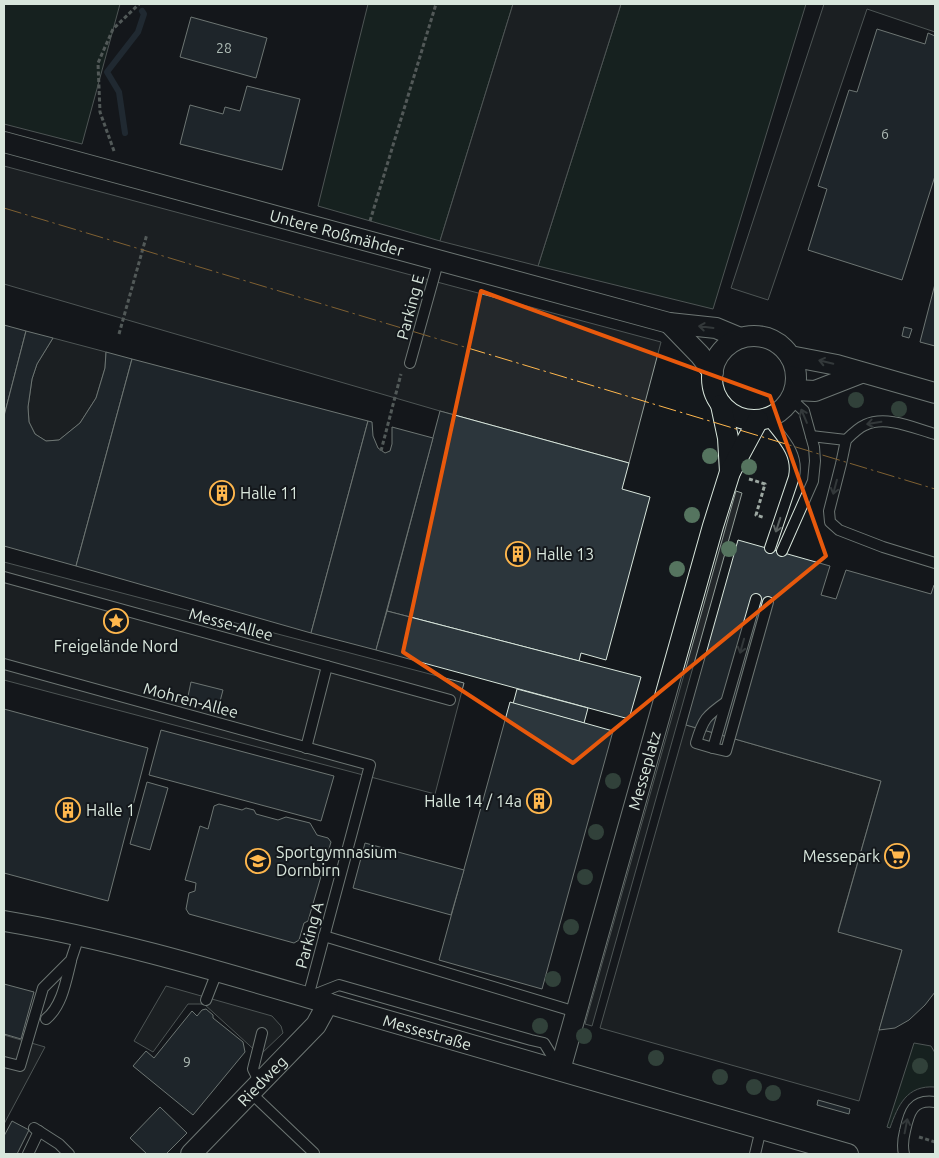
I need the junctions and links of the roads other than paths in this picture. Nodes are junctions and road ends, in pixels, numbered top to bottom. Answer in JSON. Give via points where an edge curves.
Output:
{"nodes":[{"id":1,"x":4,"y":142,"type":"edge"},
{"id":2,"x":438,"y":259,"type":"junction"},
{"id":3,"x":669,"y":322,"type":"junction"},
{"id":4,"x":740,"y":338,"type":"junction"},
{"id":5,"x":790,"y":356,"type":"junction"},
{"id":6,"x":410,"y":363,"type":"dead end"},
{"id":7,"x":713,"y":372,"type":"junction"},
{"id":8,"x":861,"y":373,"type":"junction"},
{"id":9,"x":935,"y":393,"type":"edge"},
{"id":10,"x":793,"y":395,"type":"junction"},
{"id":11,"x":722,"y":405,"type":"junction"},
{"id":12,"x":762,"y":419,"type":"junction"},
{"id":13,"x":935,"y":434,"type":"edge"},
{"id":14,"x":811,"y":436,"type":"junction"},
{"id":15,"x":846,"y":440,"type":"junction"},
{"id":16,"x":730,"y":472,"type":"junction"},
{"id":17,"x":770,"y":548,"type":"dead end"},
{"id":18,"x":782,"y":550,"type":"dead end"},
{"id":19,"x":935,"y":563,"type":"edge"},
{"id":20,"x":4,"y":577,"type":"edge"},
{"id":21,"x":756,"y":599,"type":"dead end"},
{"id":22,"x":768,"y":602,"type":"dead end"},
{"id":23,"x":4,"y":664,"type":"edge"},
{"id":24,"x":328,"y":666,"type":"junction"},
{"id":25,"x":450,"y":700,"type":"dead end"},
{"id":26,"x":726,"y":702,"type":"junction"},
{"id":27,"x":306,"y":748,"type":"junction"},
{"id":28,"x":713,"y":748,"type":"junction"},
{"id":29,"x":370,"y":765,"type":"joint"},
{"id":30,"x":4,"y":921,"type":"edge"},
{"id":31,"x":79,"y":936,"type":"junction"},
{"id":32,"x":324,"y":936,"type":"junction"},
{"id":33,"x":71,"y":960,"type":"junction"},
{"id":34,"x":217,"y":972,"type":"junction"},
{"id":35,"x":308,"y":997,"type":"junction"},
{"id":36,"x":206,"y":1000,"type":"dead end"},
{"id":37,"x":328,"y":1003,"type":"junction"},
{"id":38,"x":576,"y":1012,"type":"junction"},
{"id":39,"x":46,"y":1019,"type":"dead end"},
{"id":40,"x":262,"y":1033,"type":"dead end"},
{"id":41,"x":4,"y":1062,"type":"edge"},
{"id":42,"x":560,"y":1070,"type":"junction"},
{"id":43,"x":256,"y":1088,"type":"junction"},
{"id":44,"x":935,"y":1102,"type":"edge"},
{"id":45,"x":761,"y":1129,"type":"junction"},
{"id":46,"x":314,"y":1153,"type":"edge"},
{"id":47,"x":28,"y":1154,"type":"edge"},
{"id":48,"x":69,"y":1154,"type":"edge"},
{"id":49,"x":191,"y":1154,"type":"edge"},
{"id":50,"x":755,"y":1154,"type":"edge"},
{"id":51,"x":848,"y":1154,"type":"edge"},
{"id":52,"x":904,"y":1154,"type":"edge"}],
"edges":[{"from":1,"to":2,"type":"street","name":"Untere Roßmähder"},
{"from":2,"to":3,"type":"street","name":"Untere Roßmähder"},
{"from":2,"to":6,"type":"lane","name":"Parking E"},
{"from":4,"to":3,"type":"street","name":"Untere Roßmähder","one_way":true,"via":[[716,328]]},
{"from":3,"to":7,"type":"street"},
{"from":4,"to":5,"type":"street","via":[[760,336],[772,340]]},
{"from":4,"to":7,"type":"street","via":[[722,352]]},
{"from":8,"to":5,"type":"street","one_way":true},
{"from":5,"to":10,"type":"street","via":[[797,378]]},
{"from":7,"to":11,"type":"street","via":[[714,389]]},
{"from":8,"to":9,"type":"street"},
{"from":8,"to":10,"type":"street"},
{"from":10,"to":12,"type":"street","via":[[784,408]]},
{"from":14,"to":10,"type":"lane","one_way":true,"via":[[804,412]]},
{"from":11,"to":12,"type":"street","via":[[738,417]]},
{"from":11,"to":16,"type":"street","name":"Messeplatz"},
{"from":12,"to":16,"type":"street","name":"Messeplatz"},
{"from":12,"to":17,"type":"lane","one_way":true,"via":[[791,450],[796,466]]},
{"from":13,"to":15,"type":"lane","one_way":true,"via":[[877,421],[863,425]]},
{"from":14,"to":15,"type":"lane"},
{"from":14,"to":18,"type":"lane","via":[[815,461],[813,481]]},
{"from":15,"to":19,"type":"lane","one_way":true,"via":[[829,511],[830,522],[838,530]]},
{"from":16,"to":38,"type":"street","name":"Messeplatz"},
{"from":20,"to":24,"type":"lane","name":"Messe-Allee"},
{"from":21,"to":26,"type":"lane","one_way":true},
{"from":22,"to":28,"type":"lane","via":[[726,751]]},
{"from":23,"to":27,"type":"lane","name":"Mohren-Allee"},
{"from":24,"to":25,"type":"lane","name":"Messe-Allee"},
{"from":24,"to":27,"type":"lane"},
{"from":26,"to":28,"type":"lane"},
{"from":26,"to":28,"type":"lane","via":[[707,715],[698,734],[696,743]]},
{"from":27,"to":29,"type":"lane","name":"Mohren-Allee"},
{"from":29,"to":32,"type":"lane","name":"Parking A"},
{"from":30,"to":31,"type":"street","name":"Messestraße"},
{"from":31,"to":33,"type":"lane"},
{"from":31,"to":34,"type":"street","name":"Messestraße"},
{"from":32,"to":35,"type":"lane","name":"Parking A"},
{"from":32,"to":38,"type":"lane"},
{"from":33,"to":39,"type":"lane","via":[[53,1013]]},
{"from":33,"to":41,"type":"lane","via":[[43,988],[20,1066]]},
{"from":34,"to":35,"type":"street","name":"Messestraße"},
{"from":34,"to":36,"type":"lane"},
{"from":35,"to":37,"type":"street","name":"Messestraße"},
{"from":35,"to":42,"type":"lane","via":[[339,985],[531,1040],[544,1044]]},
{"from":37,"to":42,"type":"street","name":"Messestraße"},
{"from":37,"to":43,"type":"street","name":"Riedweg","via":[[316,1025]]},
{"from":38,"to":42,"type":"street","name":"Messeplatz"},
{"from":40,"to":43,"type":"lane","via":[[253,1069]]},
{"from":42,"to":45,"type":"street","name":"Messestraße"},
{"from":43,"to":46,"type":"lane"},
{"from":43,"to":49,"type":"street","name":"Riedweg"},
{"from":52,"to":44,"type":"lane","one_way":true,"via":[[902,1146],[908,1115],[921,1102]]},
{"from":45,"to":50,"type":"lane"},
{"from":45,"to":51,"type":"street","name":"Messestraße"},
{"from":47,"to":48,"type":"lane","via":[[37,1129]]}]}
